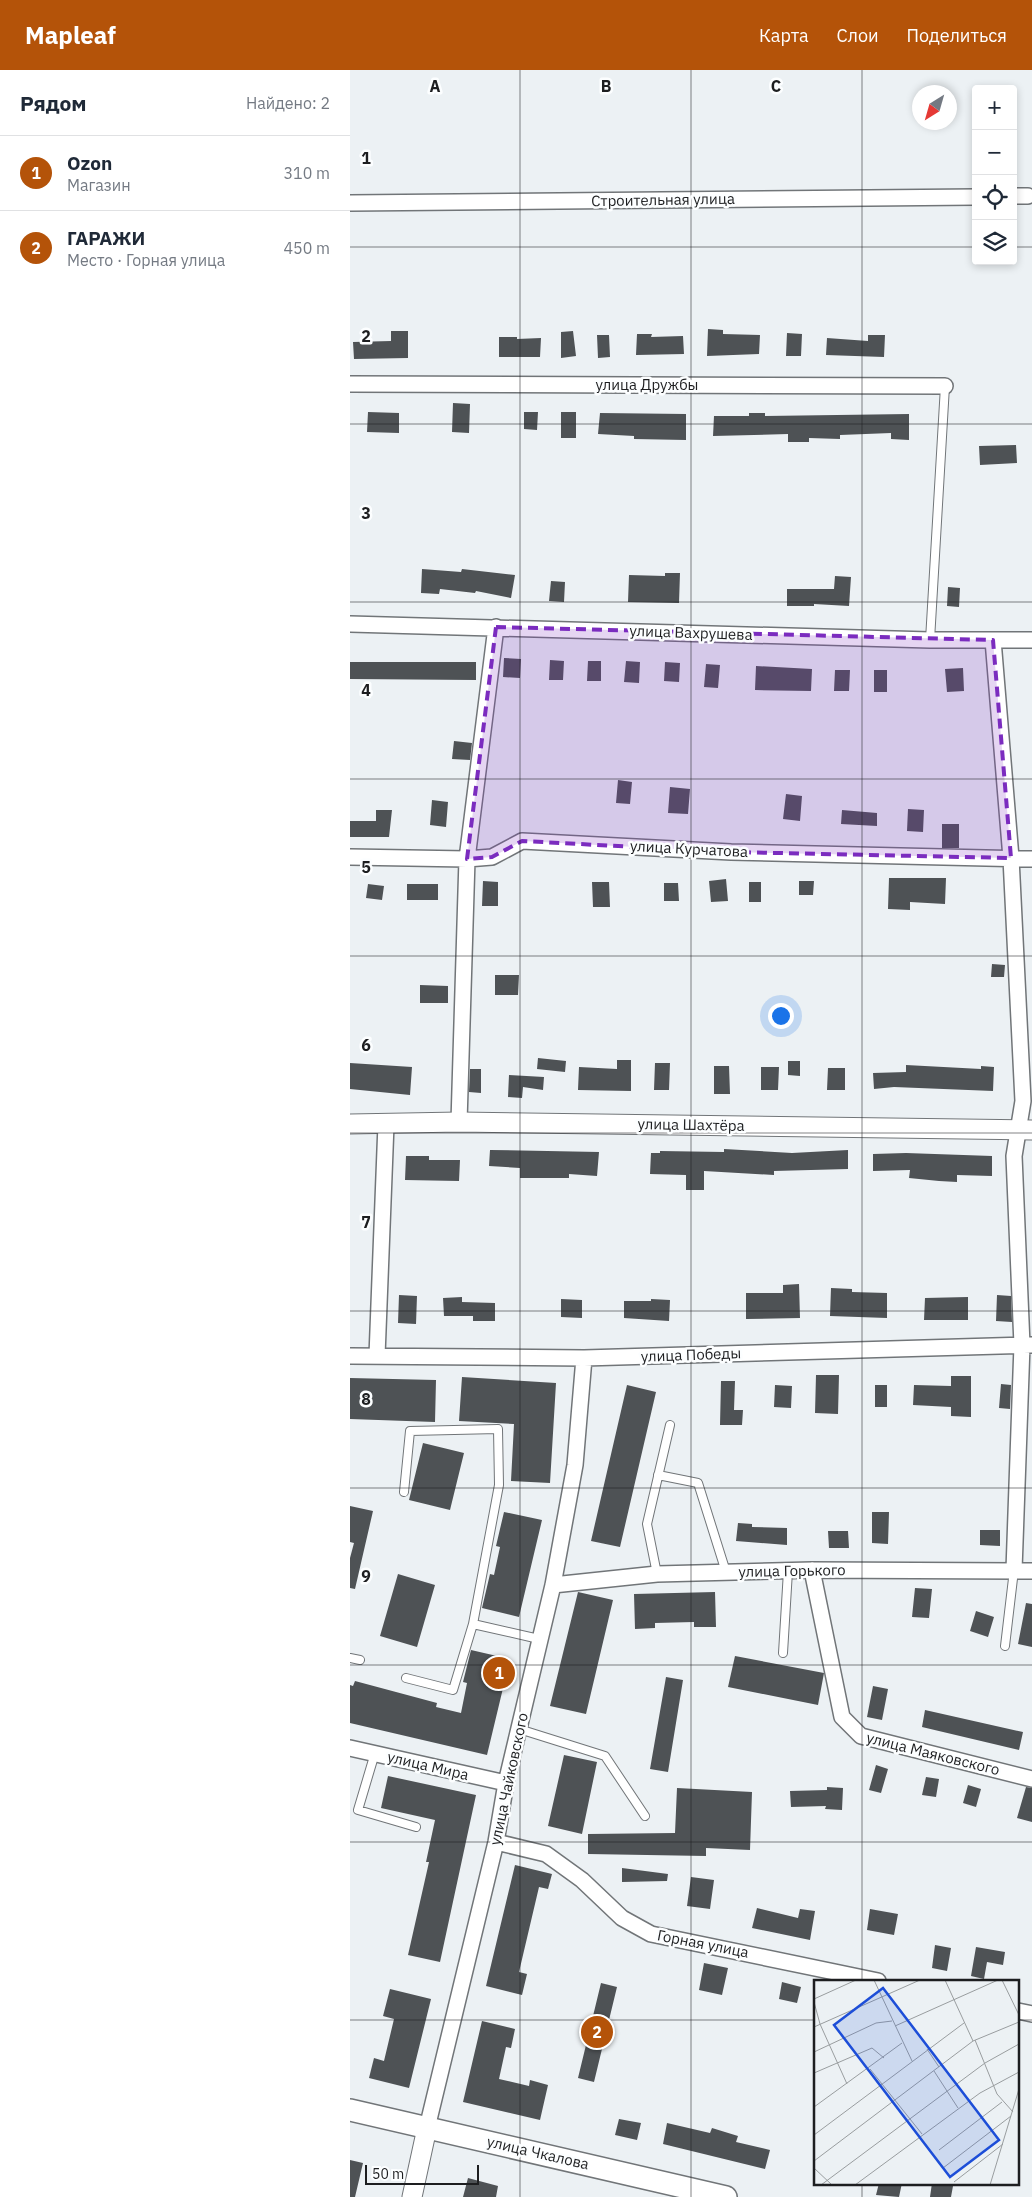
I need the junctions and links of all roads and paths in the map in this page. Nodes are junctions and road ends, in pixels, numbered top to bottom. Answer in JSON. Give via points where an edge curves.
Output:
{"nodes":[{"id":1,"x":972,"y":197,"type":"edge"},
{"id":2,"x":350,"y":203,"type":"edge"},
{"id":3,"x":350,"y":384,"type":"edge"},
{"id":4,"x":945,"y":386,"type":"joint"},
{"id":5,"x":350,"y":624,"type":"edge"},
{"id":6,"x":496,"y":627,"type":"junction"},
{"id":7,"x":930,"y":640,"type":"junction"},
{"id":8,"x":993,"y":640,"type":"junction"},
{"id":9,"x":1032,"y":640,"type":"edge"},
{"id":10,"x":350,"y":857,"type":"edge"},
{"id":11,"x":1011,"y":858,"type":"junction"},
{"id":12,"x":467,"y":859,"type":"junction"},
{"id":13,"x":1032,"y":859,"type":"edge"},
{"id":14,"x":458,"y":1122,"type":"junction"},
{"id":15,"x":350,"y":1124,"type":"edge"},
{"id":16,"x":386,"y":1124,"type":"junction"},
{"id":17,"x":1026,"y":1129,"type":"edge"},
{"id":18,"x":1027,"y":1345,"type":"edge"},
{"id":19,"x":350,"y":1356,"type":"edge"},
{"id":20,"x":377,"y":1356,"type":"junction"},
{"id":21,"x":584,"y":1358,"type":"junction"},
{"id":22,"x":670,"y":1425,"type":"dead end"},
{"id":23,"x":658,"y":1475,"type":"junction"},
{"id":24,"x":404,"y":1492,"type":"dead end"},
{"id":25,"x":788,"y":1570,"type":"junction"},
{"id":26,"x":812,"y":1570,"type":"junction"},
{"id":27,"x":1014,"y":1570,"type":"junction"},
{"id":28,"x":1032,"y":1571,"type":"edge"},
{"id":29,"x":726,"y":1572,"type":"junction"},
{"id":30,"x":657,"y":1574,"type":"junction"},
{"id":31,"x":553,"y":1585,"type":"junction"},
{"id":32,"x":472,"y":1624,"type":"junction"},
{"id":33,"x":539,"y":1639,"type":"junction"},
{"id":34,"x":1006,"y":1646,"type":"dead end"},
{"id":35,"x":783,"y":1653,"type":"dead end"},
{"id":36,"x":350,"y":1658,"type":"edge"},
{"id":37,"x":360,"y":1660,"type":"dead end"},
{"id":38,"x":406,"y":1678,"type":"dead end"},
{"id":39,"x":519,"y":1730,"type":"junction"},
{"id":40,"x":350,"y":1748,"type":"edge"},
{"id":41,"x":374,"y":1753,"type":"junction"},
{"id":42,"x":1032,"y":1779,"type":"edge"},
{"id":43,"x":506,"y":1783,"type":"junction"},
{"id":44,"x":645,"y":1816,"type":"dead end"},
{"id":45,"x":416,"y":1827,"type":"dead end"},
{"id":46,"x":496,"y":1842,"type":"junction"},
{"id":47,"x":873,"y":1980,"type":"edge"},
{"id":48,"x":350,"y":2110,"type":"edge"},
{"id":49,"x":427,"y":2128,"type":"junction"},
{"id":50,"x":412,"y":2197,"type":"edge"},
{"id":51,"x":726,"y":2197,"type":"edge"}],
"edges":[{"from":1,"to":2,"type":"street","name":"Строительная улица"},
{"from":3,"to":4,"type":"street","name":"улица Дружбы"},
{"from":4,"to":7,"type":"lane"},
{"from":5,"to":6,"type":"street","name":"улица Вахрушева"},
{"from":6,"to":7,"type":"street","name":"улица Вахрушева"},
{"from":6,"to":12,"type":"street"},
{"from":7,"to":8,"type":"street","name":"улица Вахрушева"},
{"from":8,"to":9,"type":"street","name":"улица Вахрушева"},
{"from":8,"to":11,"type":"street"},
{"from":10,"to":12,"type":"street","name":"улица Курчатова"},
{"from":11,"to":12,"type":"street","name":"улица Курчатова","via":[[730,852],[522,840],[492,857]]},
{"from":11,"to":13,"type":"street","name":"улица Курчатова"},
{"from":11,"to":17,"type":"street"},
{"from":12,"to":14,"type":"street"},
{"from":14,"to":16,"type":"street","name":"улица Шахтёра"},
{"from":14,"to":17,"type":"street","name":"улица Шахтёра"},
{"from":15,"to":16,"type":"street","name":"улица Шахтёра"},
{"from":16,"to":20,"type":"street"},
{"from":17,"to":18,"type":"street","via":[[1014,1156]]},
{"from":18,"to":21,"type":"street","name":"улица Победы"},
{"from":18,"to":27,"type":"street"},
{"from":19,"to":20,"type":"street","name":"улица Победы"},
{"from":20,"to":21,"type":"street","name":"улица Победы"},
{"from":21,"to":31,"type":"street","name":"улица Чайковского","via":[[575,1465]]},
{"from":22,"to":23,"type":"lane"},
{"from":23,"to":29,"type":"lane","via":[[698,1483]]},
{"from":23,"to":30,"type":"lane","via":[[647,1524]]},
{"from":24,"to":32,"type":"lane","via":[[410,1432],[498,1429],[499,1485]]},
{"from":25,"to":26,"type":"street","name":"улица Горького"},
{"from":25,"to":29,"type":"street","name":"улица Горького"},
{"from":25,"to":35,"type":"lane"},
{"from":26,"to":27,"type":"street","name":"улица Горького"},
{"from":26,"to":42,"type":"street","name":"улица Маяковского","via":[[842,1717],[861,1736]]},
{"from":27,"to":28,"type":"street","name":"улица Горького"},
{"from":27,"to":34,"type":"lane"},
{"from":29,"to":30,"type":"street","name":"улица Горького"},
{"from":30,"to":31,"type":"street","name":"улица Горького"},
{"from":31,"to":33,"type":"street","name":"улица Чайковского"},
{"from":32,"to":33,"type":"lane"},
{"from":32,"to":38,"type":"lane","via":[[453,1690]]},
{"from":33,"to":39,"type":"street","name":"улица Чайковского"},
{"from":36,"to":37,"type":"lane"},
{"from":39,"to":43,"type":"street","name":"улица Чайковского"},
{"from":39,"to":44,"type":"lane","via":[[605,1756]]},
{"from":40,"to":41,"type":"street","name":"улица Мира"},
{"from":41,"to":43,"type":"street","name":"улица Мира"},
{"from":41,"to":45,"type":"lane","via":[[358,1810]]},
{"from":43,"to":46,"type":"street","name":"улица Чайковского"},
{"from":46,"to":47,"type":"street","name":"Горная улица","via":[[546,1854],[582,1880],[622,1918],[651,1934]]},
{"from":46,"to":49,"type":"street","name":"улица Чайковского"},
{"from":48,"to":49,"type":"main road","name":"улица Чкалова"},
{"from":49,"to":50,"type":"street","name":"улица Чайковского"},
{"from":49,"to":51,"type":"main road","name":"улица Чкалова"}]}
